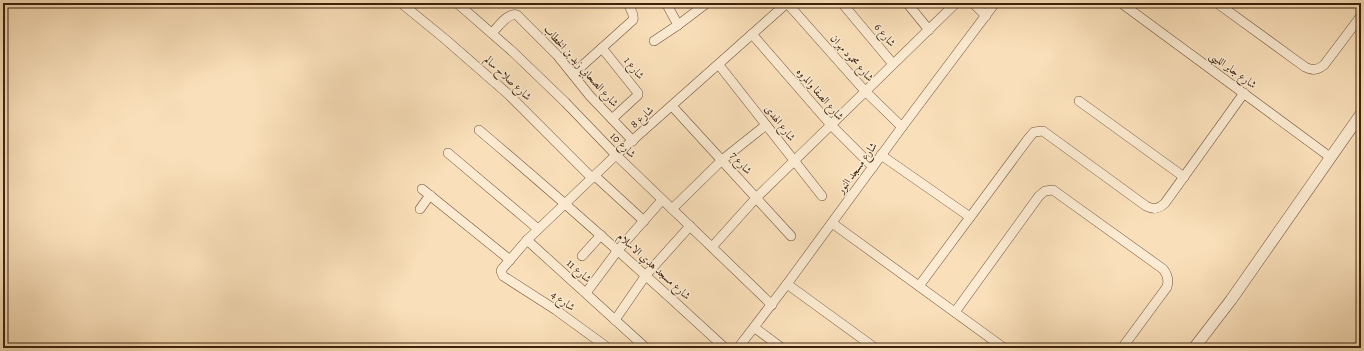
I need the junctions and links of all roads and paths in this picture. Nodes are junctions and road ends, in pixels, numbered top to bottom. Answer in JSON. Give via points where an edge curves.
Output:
{"nodes":[{"id":1,"x":400,"y":3,"type":"edge"},
{"id":2,"x":457,"y":3,"type":"edge"},
{"id":3,"x":629,"y":3,"type":"edge"},
{"id":4,"x":666,"y":3,"type":"edge"},
{"id":5,"x":707,"y":3,"type":"edge"},
{"id":6,"x":787,"y":3,"type":"edge"},
{"id":7,"x":842,"y":3,"type":"edge"},
{"id":8,"x":907,"y":3,"type":"edge"},
{"id":9,"x":956,"y":3,"type":"edge"},
{"id":10,"x":973,"y":3,"type":"edge"},
{"id":11,"x":995,"y":3,"type":"edge"},
{"id":12,"x":1121,"y":3,"type":"edge"},
{"id":13,"x":1217,"y":3,"type":"edge"},
{"id":14,"x":986,"y":16,"type":"junction"},
{"id":15,"x":1361,"y":16,"type":"edge"},
{"id":16,"x":678,"y":25,"type":"junction"},
{"id":17,"x":929,"y":30,"type":"junction"},
{"id":18,"x":492,"y":33,"type":"junction"},
{"id":19,"x":752,"y":34,"type":"junction"},
{"id":20,"x":654,"y":41,"type":"dead end"},
{"id":21,"x":602,"y":48,"type":"junction"},
{"id":22,"x":893,"y":64,"type":"junction"},
{"id":23,"x":719,"y":65,"type":"junction"},
{"id":24,"x":573,"y":74,"type":"junction"},
{"id":25,"x":866,"y":91,"type":"junction"},
{"id":26,"x":1244,"y":94,"type":"junction"},
{"id":27,"x":1079,"y":101,"type":"dead end"},
{"id":28,"x":672,"y":106,"type":"junction"},
{"id":29,"x":1361,"y":114,"type":"edge"},
{"id":30,"x":612,"y":119,"type":"junction"},
{"id":31,"x":766,"y":125,"type":"junction"},
{"id":32,"x":831,"y":125,"type":"junction"},
{"id":33,"x":902,"y":127,"type":"junction"},
{"id":34,"x":479,"y":130,"type":"dead end"},
{"id":35,"x":633,"y":140,"type":"junction"},
{"id":36,"x":448,"y":153,"type":"dead end"},
{"id":37,"x":616,"y":155,"type":"junction"},
{"id":38,"x":881,"y":155,"type":"junction"},
{"id":39,"x":1330,"y":157,"type":"junction"},
{"id":40,"x":722,"y":160,"type":"junction"},
{"id":41,"x":794,"y":161,"type":"junction"},
{"id":42,"x":873,"y":167,"type":"junction"},
{"id":43,"x":593,"y":177,"type":"junction"},
{"id":44,"x":1184,"y":177,"type":"junction"},
{"id":45,"x":422,"y":189,"type":"dead end"},
{"id":46,"x":430,"y":195,"type":"junction"},
{"id":47,"x":822,"y":196,"type":"dead end"},
{"id":48,"x":756,"y":198,"type":"junction"},
{"id":49,"x":662,"y":200,"type":"junction"},
{"id":50,"x":565,"y":203,"type":"junction"},
{"id":51,"x":420,"y":209,"type":"dead end"},
{"id":52,"x":672,"y":209,"type":"junction"},
{"id":53,"x":970,"y":217,"type":"junction"},
{"id":54,"x":644,"y":221,"type":"junction"},
{"id":55,"x":832,"y":222,"type":"junction"},
{"id":56,"x":690,"y":226,"type":"junction"},
{"id":57,"x":538,"y":229,"type":"junction"},
{"id":58,"x":601,"y":235,"type":"junction"},
{"id":59,"x":791,"y":236,"type":"dead end"},
{"id":60,"x":527,"y":240,"type":"junction"},
{"id":61,"x":712,"y":247,"type":"junction"},
{"id":62,"x":618,"y":250,"type":"junction"},
{"id":63,"x":582,"y":256,"type":"dead end"},
{"id":64,"x":510,"y":260,"type":"junction"},
{"id":65,"x":502,"y":274,"type":"joint"},
{"id":66,"x":646,"y":275,"type":"junction"},
{"id":67,"x":787,"y":284,"type":"junction"},
{"id":68,"x":919,"y":286,"type":"junction"},
{"id":69,"x":586,"y":293,"type":"junction"},
{"id":70,"x":772,"y":305,"type":"junction"},
{"id":71,"x":955,"y":312,"type":"junction"},
{"id":72,"x":615,"y":320,"type":"junction"},
{"id":73,"x":755,"y":328,"type":"junction"},
{"id":74,"x":605,"y":347,"type":"edge"},
{"id":75,"x":646,"y":348,"type":"edge"},
{"id":76,"x":725,"y":348,"type":"edge"},
{"id":77,"x":738,"y":348,"type":"edge"},
{"id":78,"x":782,"y":348,"type":"edge"},
{"id":79,"x":874,"y":348,"type":"edge"},
{"id":80,"x":1004,"y":348,"type":"edge"},
{"id":81,"x":1122,"y":348,"type":"edge"},
{"id":82,"x":1194,"y":348,"type":"edge"}],
"edges":[{"from":1,"to":43,"type":"street","name":"شارع صلاح سالم","via":[[482,70]]},
{"from":2,"to":18,"type":"street","name":"شارع 10"},
{"from":3,"to":21,"type":"street","via":[[633,20]]},
{"from":4,"to":16,"type":"street"},
{"from":5,"to":16,"type":"street"},
{"from":6,"to":19,"type":"street","name":"شارع 8"},
{"from":6,"to":25,"type":"street","name":"شارع محمود مهران"},
{"from":7,"to":22,"type":"street","name":"شارع 6"},
{"from":8,"to":17,"type":"street"},
{"from":9,"to":17,"type":"street"},
{"from":10,"to":14,"type":"street"},
{"from":11,"to":14,"type":"street","name":"شارع مسجد النور"},
{"from":12,"to":26,"type":"street","name":"شارع جابر الليبى"},
{"from":13,"to":15,"type":"street","via":[[1312,70],[1319,70],[1324,65]]},
{"from":14,"to":33,"type":"street","name":"شارع مسجد النور"},
{"from":16,"to":20,"type":"street"},
{"from":17,"to":22,"type":"street"},
{"from":18,"to":24,"type":"street","name":"شارع الصحابي زيد بن الخطاب","via":[[510,15],[517,15]]},
{"from":18,"to":37,"type":"street","name":"شارع 10"},
{"from":19,"to":23,"type":"street","name":"شارع 8"},
{"from":19,"to":32,"type":"street","name":"شارع الصفا والمروه"},
{"from":21,"to":24,"type":"street"},
{"from":21,"to":30,"type":"street","name":"شارع 1","via":[[638,92],[638,95]]},
{"from":22,"to":25,"type":"street"},
{"from":23,"to":28,"type":"street","name":"شارع 8"},
{"from":23,"to":31,"type":"street","name":"شارع الهدى"},
{"from":24,"to":30,"type":"street","name":"شارع الصحابي زيد بن الخطاب"},
{"from":25,"to":32,"type":"street"},
{"from":25,"to":33,"type":"street","name":"شارع محمود مهران"},
{"from":26,"to":39,"type":"street","name":"شارع جابر الليبى"},
{"from":26,"to":44,"type":"street"},
{"from":27,"to":44,"type":"street"},
{"from":28,"to":35,"type":"street","name":"شارع 8"},
{"from":28,"to":40,"type":"street","name":"شارع 7"},
{"from":29,"to":39,"type":"street"},
{"from":30,"to":35,"type":"street","name":"شارع الصحابي زيد بن الخطاب"},
{"from":31,"to":40,"type":"street"},
{"from":31,"to":41,"type":"street","name":"شارع الهدى"},
{"from":32,"to":41,"type":"street"},
{"from":32,"to":42,"type":"street","name":"شارع الصفا والمروه"},
{"from":33,"to":38,"type":"street","name":"شارع مسجد النور"},
{"from":34,"to":50,"type":"street","name":"شارع مسجد هدي الاسلام"},
{"from":35,"to":37,"type":"street","name":"شارع 8"},
{"from":36,"to":57,"type":"street"},
{"from":37,"to":43,"type":"street","name":"شارع 8"},
{"from":37,"to":49,"type":"street","name":"شارع 10"},
{"from":38,"to":42,"type":"street","name":"شارع مسجد النور"},
{"from":38,"to":53,"type":"street"},
{"from":39,"to":82,"type":"street","via":[[1231,300]]},
{"from":40,"to":48,"type":"street","name":"شارع 7"},
{"from":40,"to":52,"type":"street"},
{"from":41,"to":47,"type":"street","name":"شارع الهدى"},
{"from":41,"to":48,"type":"street"},
{"from":42,"to":55,"type":"street","name":"شارع مسجد النور"},
{"from":43,"to":50,"type":"street","name":"شارع 8"},
{"from":43,"to":54,"type":"street"},
{"from":44,"to":53,"type":"street","via":[[1165,203],[1160,208],[1152,209],[1044,131],[1034,132]]},
{"from":45,"to":46,"type":"street"},
{"from":46,"to":51,"type":"street"},
{"from":46,"to":64,"type":"street"},
{"from":48,"to":59,"type":"street","name":"شارع 7"},
{"from":48,"to":61,"type":"street"},
{"from":49,"to":52,"type":"street","name":"شارع 10"},
{"from":49,"to":54,"type":"street"},
{"from":50,"to":57,"type":"street","name":"شارع 8"},
{"from":50,"to":58,"type":"street","name":"شارع مسجد هدي الاسلام"},
{"from":52,"to":56,"type":"street","name":"شارع 10"},
{"from":53,"to":68,"type":"street"},
{"from":54,"to":62,"type":"street"},
{"from":55,"to":67,"type":"street","name":"شارع مسجد النور"},
{"from":55,"to":68,"type":"street"},
{"from":56,"to":61,"type":"street","name":"شارع 10"},
{"from":56,"to":66,"type":"street"},
{"from":57,"to":60,"type":"street","name":"شارع 8"},
{"from":58,"to":62,"type":"street","name":"شارع مسجد هدي الاسلام"},
{"from":58,"to":63,"type":"street"},
{"from":60,"to":64,"type":"street","name":"شارع 8"},
{"from":60,"to":69,"type":"street","name":"شارع 11"},
{"from":61,"to":70,"type":"street","name":"شارع 10"},
{"from":62,"to":66,"type":"street","name":"شارع مسجد هدي الاسلام"},
{"from":62,"to":69,"type":"street"},
{"from":64,"to":65,"type":"street","name":"شارع 8"},
{"from":65,"to":74,"type":"street","name":"شارع 4"},
{"from":66,"to":72,"type":"street"},
{"from":66,"to":76,"type":"street","name":"شارع مسجد هدي الاسلام"},
{"from":67,"to":70,"type":"street","name":"شارع مسجد النور"},
{"from":67,"to":79,"type":"street"},
{"from":68,"to":71,"type":"street"},
{"from":69,"to":72,"type":"street","name":"شارع 11"},
{"from":70,"to":73,"type":"street","name":"شارع مسجد النور"},
{"from":71,"to":80,"type":"street"},
{"from":71,"to":81,"type":"street","via":[[1039,196],[1045,191],[1052,190],[1167,274],[1167,288]]},
{"from":72,"to":75,"type":"street","name":"شارع 11"},
{"from":73,"to":77,"type":"street","name":"شارع مسجد النور"},
{"from":73,"to":78,"type":"street"}]}
